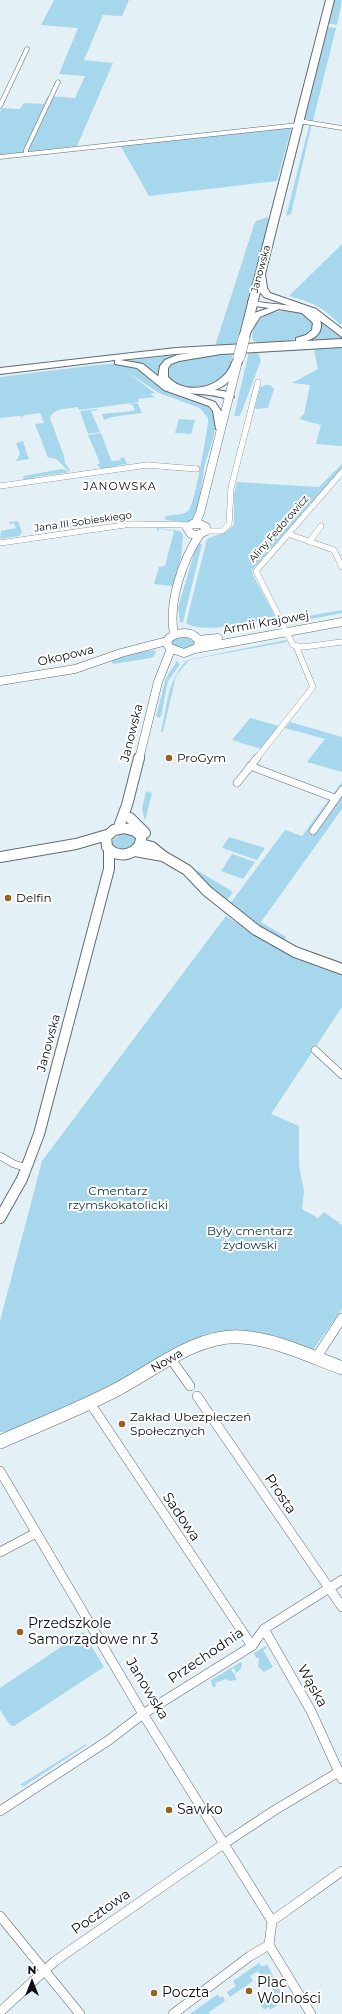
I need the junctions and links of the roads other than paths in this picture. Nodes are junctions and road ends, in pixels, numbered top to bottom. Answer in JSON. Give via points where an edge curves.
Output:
{"nodes":[{"id":1,"x":330,"y":0,"type":"edge"},
{"id":2,"x":27,"y":49,"type":"dead end"},
{"id":3,"x":58,"y":82,"type":"dead end"},
{"id":4,"x":0,"y":89,"type":"edge"},
{"id":5,"x":8,"y":89,"type":"junction"},
{"id":6,"x":0,"y":106,"type":"edge"},
{"id":7,"x":299,"y":123,"type":"junction"},
{"id":8,"x":342,"y":128,"type":"edge"},
{"id":9,"x":26,"y":154,"type":"junction"},
{"id":10,"x":0,"y":157,"type":"edge"},
{"id":11,"x":260,"y":272,"type":"junction"},
{"id":12,"x":251,"y":303,"type":"junction"},
{"id":13,"x":290,"y":306,"type":"junction"},
{"id":14,"x":342,"y":334,"type":"edge"},
{"id":15,"x":244,"y":338,"type":"junction"},
{"id":16,"x":342,"y":341,"type":"edge"},
{"id":17,"x":342,"y":344,"type":"edge"},
{"id":18,"x":264,"y":345,"type":"junction"},
{"id":19,"x":221,"y":351,"type":"junction"},
{"id":20,"x":238,"y":361,"type":"junction"},
{"id":21,"x":81,"y":364,"type":"junction"},
{"id":22,"x":0,"y":371,"type":"edge"},
{"id":23,"x":0,"y":374,"type":"edge"},
{"id":24,"x":258,"y":382,"type":"dead end"},
{"id":25,"x":191,"y":393,"type":"junction"},
{"id":26,"x":229,"y":397,"type":"junction"},
{"id":27,"x":220,"y":429,"type":"junction"},
{"id":28,"x":197,"y":469,"type":"dead end"},
{"id":29,"x":342,"y":472,"type":"edge"},
{"id":30,"x":0,"y":486,"type":"edge"},
{"id":31,"x":321,"y":526,"type":"dead end"},
{"id":32,"x":197,"y":529,"type":"junction"},
{"id":33,"x":288,"y":534,"type":"junction"},
{"id":34,"x":309,"y":542,"type":"junction"},
{"id":35,"x":0,"y":543,"type":"edge"},
{"id":36,"x":342,"y":567,"type":"edge"},
{"id":37,"x":173,"y":614,"type":"junction"},
{"id":38,"x":342,"y":616,"type":"edge"},
{"id":39,"x":342,"y":622,"type":"edge"},
{"id":40,"x":285,"y":629,"type":"junction"},
{"id":41,"x":184,"y":633,"type":"junction"},
{"id":42,"x":174,"y":634,"type":"junction"},
{"id":43,"x":198,"y":640,"type":"junction"},
{"id":44,"x":342,"y":642,"type":"edge"},
{"id":45,"x":169,"y":646,"type":"junction"},
{"id":46,"x":296,"y":646,"type":"junction"},
{"id":47,"x":195,"y":649,"type":"junction"},
{"id":48,"x":181,"y":653,"type":"junction"},
{"id":49,"x":164,"y":668,"type":"junction"},
{"id":50,"x":0,"y":681,"type":"edge"},
{"id":51,"x":250,"y":766,"type":"junction"},
{"id":52,"x":237,"y":783,"type":"dead end"},
{"id":53,"x":342,"y":790,"type":"edge"},
{"id":54,"x":335,"y":798,"type":"junction"},
{"id":55,"x":127,"y":805,"type":"junction"},
{"id":56,"x":130,"y":818,"type":"junction"},
{"id":57,"x":118,"y":829,"type":"junction"},
{"id":58,"x":130,"y":829,"type":"junction"},
{"id":59,"x":313,"y":831,"type":"dead end"},
{"id":60,"x":107,"y":835,"type":"junction"},
{"id":61,"x":76,"y":844,"type":"junction"},
{"id":62,"x":138,"y":847,"type":"junction"},
{"id":63,"x":152,"y":847,"type":"junction"},
{"id":64,"x":108,"y":848,"type":"junction"},
{"id":65,"x":122,"y":854,"type":"junction"},
{"id":66,"x":163,"y":856,"type":"junction"},
{"id":67,"x":0,"y":857,"type":"edge"},
{"id":68,"x":109,"y":869,"type":"junction"},
{"id":69,"x":342,"y":969,"type":"edge"},
{"id":70,"x":315,"y":1050,"type":"dead end"},
{"id":71,"x":342,"y":1075,"type":"edge"},
{"id":72,"x":0,"y":1156,"type":"edge"},
{"id":73,"x":27,"y":1168,"type":"junction"},
{"id":74,"x":0,"y":1218,"type":"edge"},
{"id":75,"x":342,"y":1318,"type":"edge"},
{"id":76,"x":316,"y":1358,"type":"junction"},
{"id":77,"x":171,"y":1359,"type":"junction"},
{"id":78,"x":342,"y":1368,"type":"edge"},
{"id":79,"x":190,"y":1386,"type":"dead end"},
{"id":80,"x":197,"y":1396,"type":"dead end"},
{"id":81,"x":90,"y":1403,"type":"junction"},
{"id":82,"x":0,"y":1442,"type":"edge"},
{"id":83,"x":0,"y":1471,"type":"edge"},
{"id":84,"x":36,"y":1533,"type":"junction"},
{"id":85,"x":0,"y":1552,"type":"edge"},
{"id":86,"x":342,"y":1580,"type":"edge"},
{"id":87,"x":329,"y":1588,"type":"junction"},
{"id":88,"x":342,"y":1607,"type":"edge"},
{"id":89,"x":264,"y":1629,"type":"junction"},
{"id":90,"x":252,"y":1646,"type":"junction"},
{"id":91,"x":143,"y":1714,"type":"junction"},
{"id":92,"x":340,"y":1776,"type":"edge"},
{"id":93,"x":0,"y":1811,"type":"edge"},
{"id":94,"x":225,"y":1843,"type":"junction"},
{"id":95,"x":342,"y":1871,"type":"edge"},
{"id":96,"x":0,"y":1916,"type":"edge"},
{"id":97,"x":272,"y":1921,"type":"junction"},
{"id":98,"x":269,"y":1945,"type":"junction"},
{"id":99,"x":45,"y":1970,"type":"junction"},
{"id":100,"x":0,"y":2012,"type":"edge"},
{"id":101,"x":80,"y":2014,"type":"edge"},
{"id":102,"x":173,"y":2014,"type":"edge"},
{"id":103,"x":311,"y":2014,"type":"edge"}],
"edges":[{"from":1,"to":7,"type":"highway","name":"Janowska"},
{"from":2,"to":5,"type":"street"},
{"from":3,"to":9,"type":"street"},
{"from":4,"to":5,"type":"street"},
{"from":5,"to":6,"type":"street"},
{"from":7,"to":8,"type":"street"},
{"from":7,"to":9,"type":"street"},
{"from":7,"to":11,"type":"highway","name":"Janowska"},
{"from":9,"to":10,"type":"street"},
{"from":11,"to":12,"type":"highway","name":"Janowska"},
{"from":11,"to":13,"type":"highway","via":[[262,288],[266,293]]},
{"from":12,"to":13,"type":"highway"},
{"from":12,"to":15,"type":"highway","name":"Janowska"},
{"from":13,"to":14,"type":"highway","via":[[317,313]]},
{"from":13,"to":15,"type":"main road","via":[[271,309],[257,315]]},
{"from":13,"to":18,"type":"main road","via":[[312,316],[317,323],[316,331],[301,340]]},
{"from":15,"to":20,"type":"highway","name":"Janowska","bridge":true},
{"from":16,"to":18,"type":"main road"},
{"from":17,"to":19,"type":"highway"},
{"from":18,"to":22,"type":"main road","via":[[141,354]]},
{"from":19,"to":21,"type":"main road"},
{"from":19,"to":25,"type":"highway","via":[[177,358],[164,367],[162,375],[166,382]]},
{"from":20,"to":25,"type":"highway","via":[[221,384]]},
{"from":20,"to":26,"type":"main road","name":"Janowska"},
{"from":21,"to":23,"type":"main road"},
{"from":21,"to":25,"type":"main road","via":[[134,364],[147,370],[166,388]]},
{"from":24,"to":32,"type":"street","name":"Jana III Sobieskiego","via":[[231,488],[229,524],[218,531]]},
{"from":25,"to":26,"type":"highway","via":[[224,394]]},
{"from":25,"to":27,"type":"main road","via":[[214,406]]},
{"from":26,"to":27,"type":"main road","name":"Janowska"},
{"from":27,"to":32,"type":"main road","name":"Janowska"},
{"from":28,"to":30,"type":"street","via":[[150,464]]},
{"from":29,"to":33,"type":"street","name":"Aliny Fedorowicz"},
{"from":31,"to":34,"type":"street"},
{"from":32,"to":35,"type":"street","name":"Jana III Sobieskiego","via":[[131,524]]},
{"from":32,"to":37,"type":"main road","via":[[187,556]]},
{"from":33,"to":34,"type":"street"},
{"from":33,"to":40,"type":"street","name":"Aliny Fedorowicz","via":[[256,571]]},
{"from":34,"to":36,"type":"street","via":[[334,550]]},
{"from":37,"to":41,"type":"main road"},
{"from":37,"to":42,"type":"main road"},
{"from":38,"to":40,"type":"main road","name":"Armii Krajowej"},
{"from":39,"to":40,"type":"main road","name":"Armii Krajowej"},
{"from":40,"to":43,"type":"main road","name":"Armii Krajowej"},
{"from":40,"to":46,"type":"street"},
{"from":40,"to":47,"type":"main road","name":"Armii Krajowej"},
{"from":41,"to":42,"type":"main road"},
{"from":41,"to":43,"type":"main road","via":[[193,635]]},
{"from":42,"to":45,"type":"main road"},
{"from":43,"to":47,"type":"main road"},
{"from":44,"to":46,"type":"street"},
{"from":45,"to":48,"type":"main road"},
{"from":45,"to":49,"type":"main road","name":"Janowska"},
{"from":45,"to":50,"type":"main road","name":"Okopowa","via":[[137,649],[75,669]]},
{"from":46,"to":51,"type":"street","via":[[313,687]]},
{"from":47,"to":48,"type":"main road"},
{"from":48,"to":49,"type":"main road","name":"Janowska"},
{"from":49,"to":55,"type":"main road","name":"Janowska","via":[[158,682]]},
{"from":51,"to":52,"type":"street"},
{"from":51,"to":54,"type":"street"},
{"from":53,"to":54,"type":"street"},
{"from":54,"to":59,"type":"street"},
{"from":55,"to":56,"type":"main road","name":"Janowska"},
{"from":55,"to":57,"type":"main road","name":"Janowska"},
{"from":56,"to":58,"type":"main road","name":"Janowska"},
{"from":56,"to":63,"type":"main road","via":[[144,832]]},
{"from":57,"to":58,"type":"main road"},
{"from":57,"to":60,"type":"main road"},
{"from":58,"to":62,"type":"main road","via":[[140,835]]},
{"from":60,"to":61,"type":"main road"},
{"from":60,"to":64,"type":"main road","via":[[105,841]]},
{"from":61,"to":64,"type":"main road"},
{"from":61,"to":67,"type":"main road"},
{"from":62,"to":63,"type":"main road"},
{"from":62,"to":65,"type":"main road"},
{"from":62,"to":66,"type":"main road"},
{"from":63,"to":66,"type":"main road"},
{"from":64,"to":65,"type":"main road"},
{"from":64,"to":68,"type":"main road","name":"Janowska"},
{"from":65,"to":68,"type":"main road","name":"Janowska"},
{"from":66,"to":69,"type":"main road","via":[[187,870],[207,891],[256,930],[295,952]]},
{"from":68,"to":73,"type":"main road","name":"Janowska","via":[[40,1134]]},
{"from":70,"to":71,"type":"street"},
{"from":72,"to":73,"type":"street"},
{"from":73,"to":74,"type":"main road","name":"Janowska"},
{"from":75,"to":76,"type":"street"},
{"from":76,"to":77,"type":"main road","name":"Nowa","via":[[263,1340],[239,1337],[206,1342]]},
{"from":76,"to":78,"type":"main road","name":"Nowa"},
{"from":77,"to":79,"type":"street"},
{"from":77,"to":81,"type":"main road","name":"Nowa"},
{"from":80,"to":87,"type":"street","name":"Prosta"},
{"from":81,"to":82,"type":"main road","name":"Nowa"},
{"from":81,"to":90,"type":"street","name":"Sadowa"},
{"from":83,"to":84,"type":"street","name":"Janowska"},
{"from":84,"to":85,"type":"street"},
{"from":84,"to":91,"type":"street","name":"Janowska"},
{"from":86,"to":87,"type":"street","name":"Przechodnia"},
{"from":87,"to":88,"type":"street","name":"Prosta"},
{"from":87,"to":89,"type":"street","name":"Przechodnia"},
{"from":89,"to":90,"type":"street","name":"Przechodnia"},
{"from":89,"to":92,"type":"street","name":"Wąska","via":[[311,1712]]},
{"from":90,"to":91,"type":"street","name":"Przechodnia"},
{"from":91,"to":93,"type":"street","name":"Przechodnia"},
{"from":91,"to":94,"type":"street","name":"Janowska"},
{"from":92,"to":94,"type":"street","name":"Pocztowa","via":[[275,1810]]},
{"from":94,"to":97,"type":"street","name":"Janowska"},
{"from":94,"to":99,"type":"street","name":"Pocztowa"},
{"from":95,"to":97,"type":"street"},
{"from":96,"to":99,"type":"street"},
{"from":97,"to":98,"type":"street"},
{"from":98,"to":102,"type":"street","via":[[250,1956]]},
{"from":98,"to":103,"type":"street"},
{"from":99,"to":100,"type":"street","name":"Pocztowa"},
{"from":99,"to":101,"type":"street"}]}
